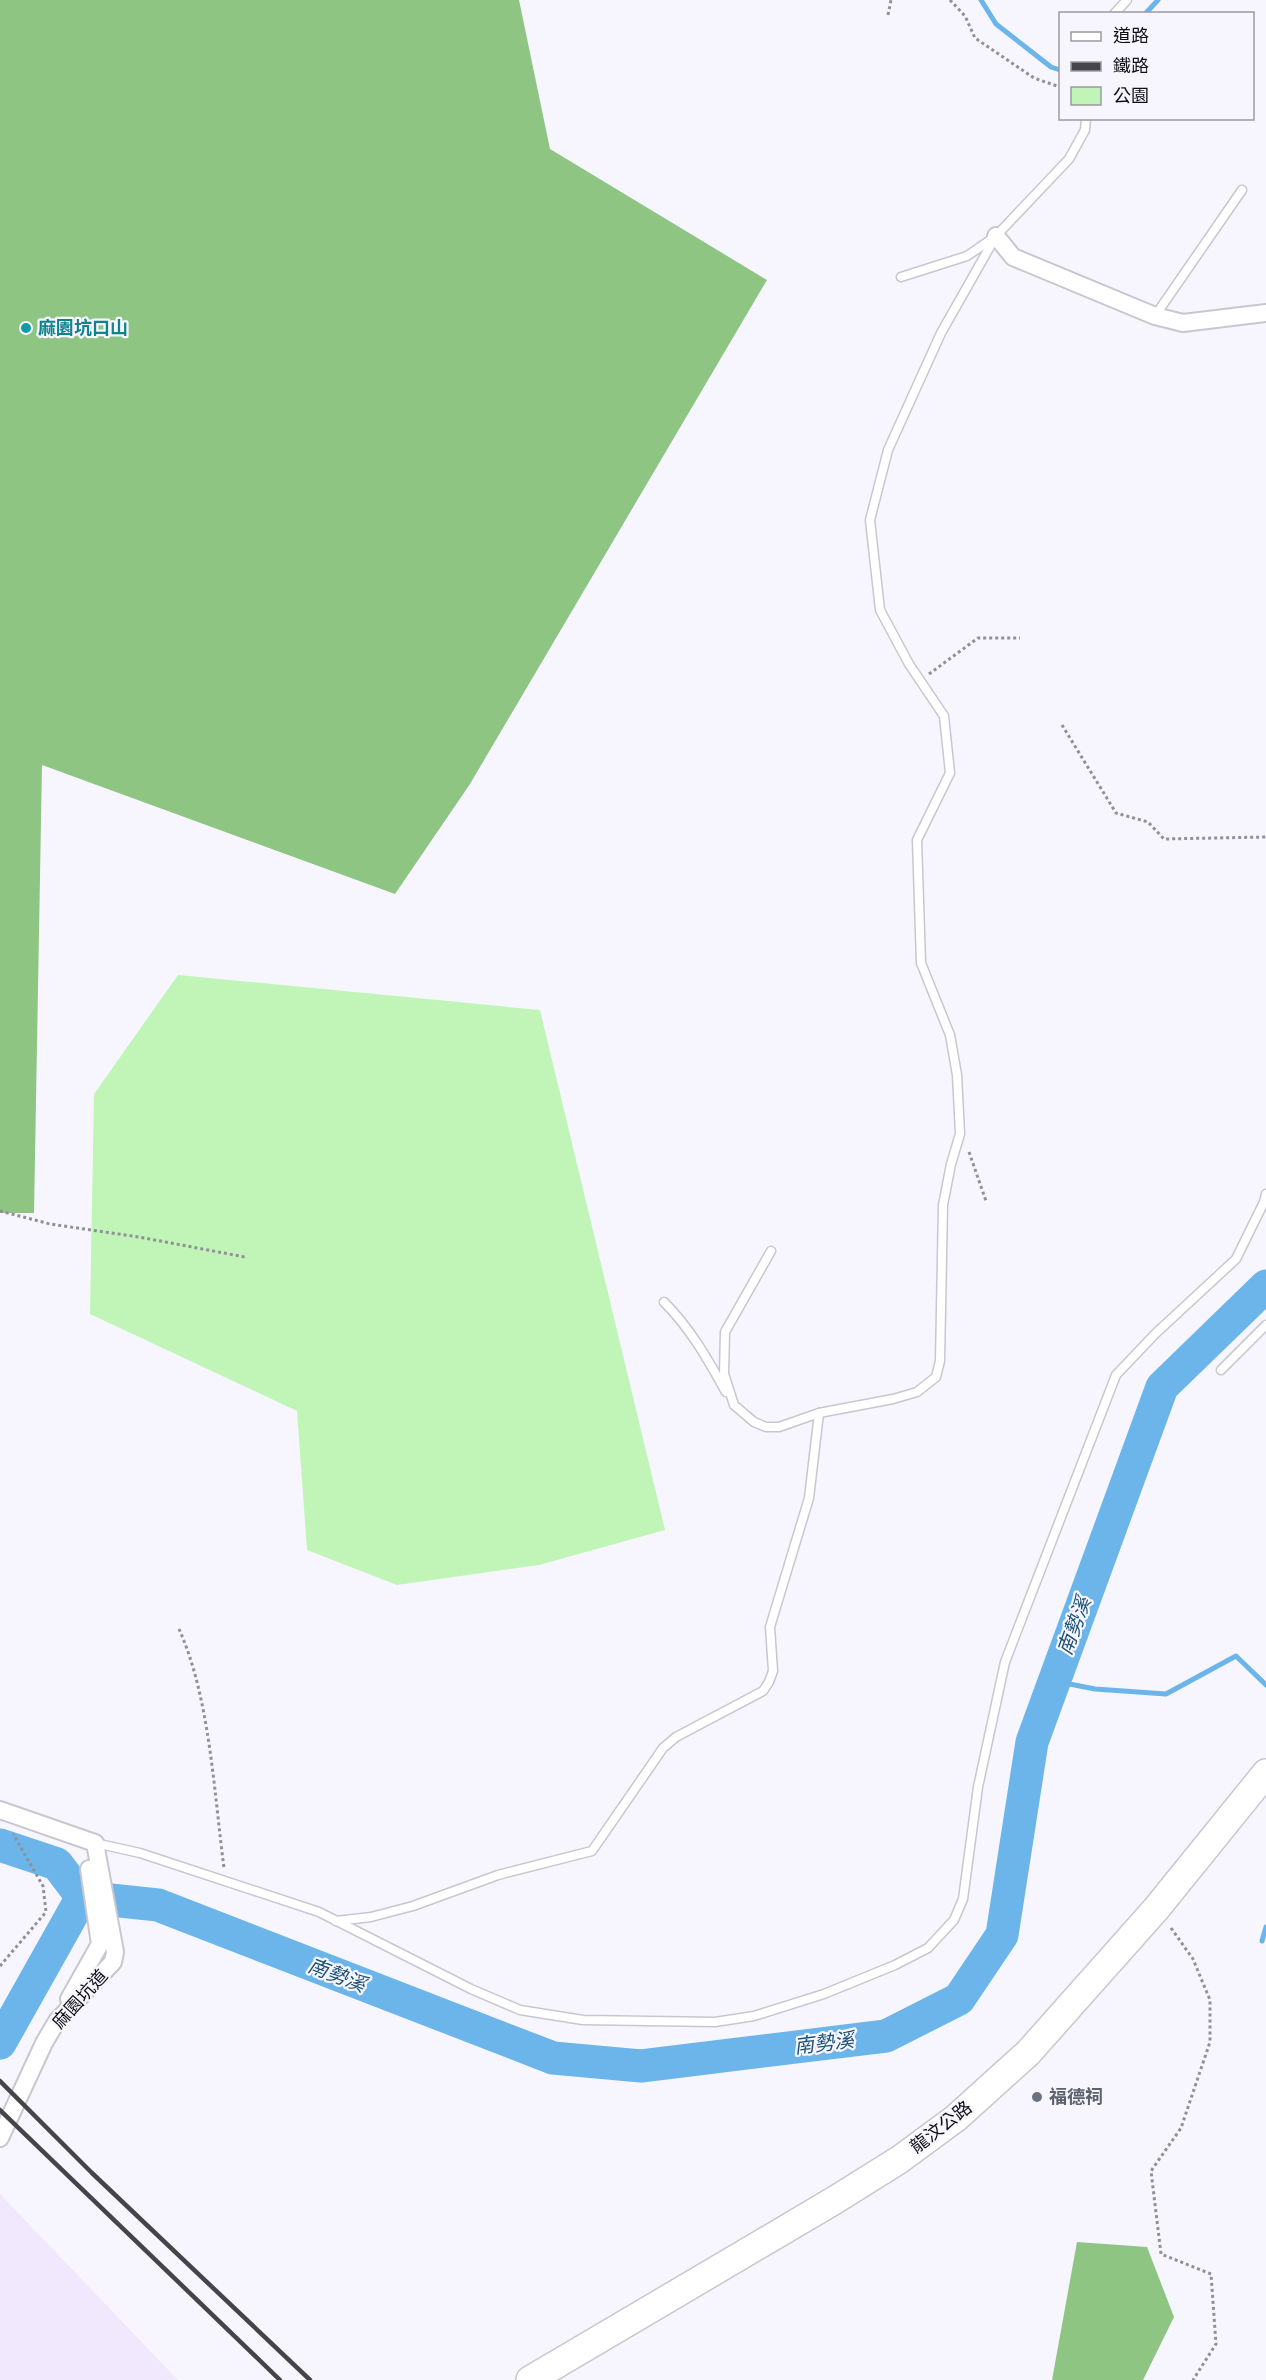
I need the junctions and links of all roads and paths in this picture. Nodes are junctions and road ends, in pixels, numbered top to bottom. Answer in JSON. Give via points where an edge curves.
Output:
{"nodes":[{"id":1,"x":891,"y":0,"type":"edge"},
{"id":2,"x":950,"y":0,"type":"edge"},
{"id":3,"x":1126,"y":0,"type":"edge"},
{"id":4,"x":1116,"y":12,"type":"edge"},
{"id":5,"x":888,"y":15,"type":"dead end"},
{"id":6,"x":1059,"y":87,"type":"edge"},
{"id":7,"x":1086,"y":120,"type":"edge"},
{"id":8,"x":1242,"y":190,"type":"dead end"},
{"id":9,"x":996,"y":236,"type":"junction"},
{"id":10,"x":901,"y":277,"type":"dead end"},
{"id":11,"x":1266,"y":314,"type":"edge"},
{"id":12,"x":1155,"y":316,"type":"junction"},
{"id":13,"x":1020,"y":638,"type":"dead end"},
{"id":14,"x":920,"y":680,"type":"junction"},
{"id":15,"x":1062,"y":725,"type":"dead end"},
{"id":16,"x":1266,"y":837,"type":"edge"},
{"id":17,"x":960,"y":1134,"type":"junction"},
{"id":18,"x":1266,"y":1194,"type":"edge"},
{"id":19,"x":986,"y":1201,"type":"dead end"},
{"id":20,"x":0,"y":1211,"type":"edge"},
{"id":21,"x":771,"y":1251,"type":"dead end"},
{"id":22,"x":244,"y":1257,"type":"dead end"},
{"id":23,"x":664,"y":1302,"type":"dead end"},
{"id":24,"x":1266,"y":1325,"type":"edge"},
{"id":25,"x":1221,"y":1370,"type":"dead end"},
{"id":26,"x":734,"y":1405,"type":"junction"},
{"id":27,"x":819,"y":1413,"type":"junction"},
{"id":28,"x":180,"y":1629,"type":"dead end"},
{"id":29,"x":1266,"y":1773,"type":"edge"},
{"id":30,"x":0,"y":1810,"type":"edge"},
{"id":31,"x":11,"y":1830,"type":"dead end"},
{"id":32,"x":90,"y":1841,"type":"junction"},
{"id":33,"x":225,"y":1882,"type":"junction"},
{"id":34,"x":1156,"y":1909,"type":"junction"},
{"id":35,"x":336,"y":1921,"type":"junction"},
{"id":36,"x":0,"y":1966,"type":"edge"},
{"id":37,"x":57,"y":2021,"type":"junction"},
{"id":38,"x":0,"y":2138,"type":"edge"},
{"id":39,"x":530,"y":2380,"type":"edge"},
{"id":40,"x":1193,"y":2380,"type":"edge"}],
"edges":[{"from":1,"to":5,"type":"path"},
{"from":2,"to":6,"type":"path","via":[[965,16],[975,38],[1034,78]]},
{"from":3,"to":4,"type":"lane"},
{"from":7,"to":9,"type":"lane","via":[[1085,130],[1069,159]]},
{"from":8,"to":12,"type":"lane"},
{"from":9,"to":10,"type":"lane","via":[[968,256]]},
{"from":9,"to":12,"type":"street","via":[[1013,257]]},
{"from":9,"to":14,"type":"lane","via":[[941,333],[888,450],[870,520],[880,610]]},
{"from":11,"to":12,"type":"street","via":[[1183,323]]},
{"from":13,"to":14,"type":"path","via":[[978,638]]},
{"from":14,"to":17,"type":"lane","via":[[944,716],[950,774],[917,840],[921,963],[950,1035]]},
{"from":15,"to":16,"type":"path","via":[[1116,813],[1148,822],[1164,839]]},
{"from":17,"to":19,"type":"path"},
{"from":17,"to":27,"type":"lane","via":[[943,1204],[940,1361],[936,1377],[917,1392]]},
{"from":18,"to":35,"type":"lane","via":[[1236,1259],[1116,1375],[1005,1662],[978,1787],[963,1899],[954,1920],[928,1947],[824,1994],[754,2016],[715,2022],[583,2020],[520,2010]]},
{"from":20,"to":22,"type":"path","via":[[50,1224]]},
{"from":21,"to":26,"type":"lane","via":[[725,1332],[724,1374]]},
{"from":23,"to":26,"type":"lane","via":[[698,1343]]},
{"from":24,"to":25,"type":"lane"},
{"from":26,"to":27,"type":"lane","via":[[766,1427],[779,1427]]},
{"from":27,"to":35,"type":"lane","via":[[809,1498],[770,1627],[772,1671],[763,1691],[676,1737],[663,1748],[592,1851],[498,1875],[413,1906]]},
{"from":28,"to":33,"type":"path","via":[[202,1702]]},
{"from":29,"to":34,"type":"main road","name":"龍汶公路"},
{"from":30,"to":32,"type":"street"},
{"from":31,"to":36,"type":"path","via":[[43,1886],[46,1912]]},
{"from":32,"to":33,"type":"lane","via":[[140,1853]]},
{"from":32,"to":37,"type":"street","via":[[100,1944]]},
{"from":32,"to":37,"type":"street","name":"麻園坑道","via":[[115,1952],[113,1962]]},
{"from":33,"to":35,"type":"lane"},
{"from":34,"to":39,"type":"main road","name":"龍汶公路","via":[[1028,2053],[956,2118],[844,2194]]},
{"from":34,"to":40,"type":"path","via":[[1192,1959],[1210,2000],[1210,2042],[1181,2128],[1151,2171],[1161,2254],[1211,2274],[1216,2344]]},
{"from":37,"to":38,"type":"street","name":"麻園坑道"}]}
